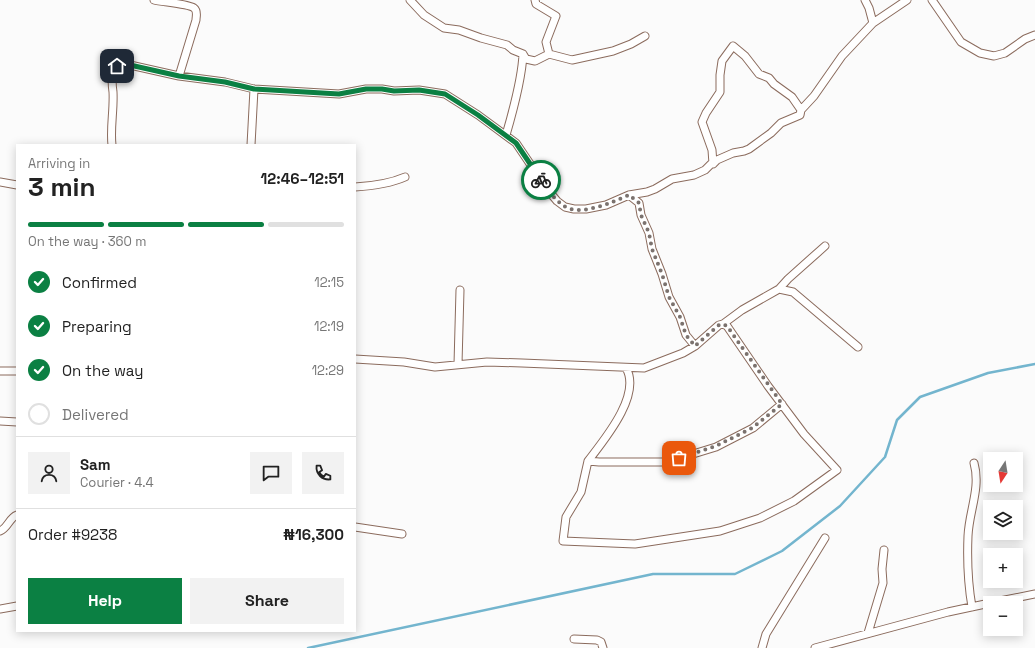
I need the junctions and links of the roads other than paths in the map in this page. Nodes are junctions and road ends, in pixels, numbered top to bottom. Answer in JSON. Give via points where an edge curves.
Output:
{"nodes":[{"id":1,"x":154,"y":0,"type":"edge"},
{"id":2,"x":410,"y":0,"type":"edge"},
{"id":3,"x":535,"y":0,"type":"edge"},
{"id":4,"x":865,"y":0,"type":"edge"},
{"id":5,"x":907,"y":0,"type":"edge"},
{"id":6,"x":932,"y":0,"type":"edge"},
{"id":7,"x":873,"y":23,"type":"junction"},
{"id":8,"x":1035,"y":35,"type":"edge"},
{"id":9,"x":645,"y":36,"type":"dead end"},
{"id":10,"x":523,"y":54,"type":"junction"},
{"id":11,"x":549,"y":54,"type":"junction"},
{"id":12,"x":179,"y":76,"type":"junction"},
{"id":13,"x":254,"y":89,"type":"junction"},
{"id":14,"x":801,"y":110,"type":"junction"},
{"id":15,"x":506,"y":135,"type":"junction"},
{"id":16,"x":112,"y":144,"type":"edge"},
{"id":17,"x":251,"y":144,"type":"edge"},
{"id":18,"x":713,"y":164,"type":"junction"},
{"id":19,"x":405,"y":177,"type":"dead end"},
{"id":20,"x":0,"y":182,"type":"edge"},
{"id":21,"x":16,"y":185,"type":"edge"},
{"id":22,"x":356,"y":187,"type":"edge"},
{"id":23,"x":629,"y":195,"type":"junction"},
{"id":24,"x":825,"y":246,"type":"dead end"},
{"id":25,"x":779,"y":289,"type":"junction"},
{"id":26,"x":460,"y":290,"type":"dead end"},
{"id":27,"x":723,"y":324,"type":"junction"},
{"id":28,"x":695,"y":346,"type":"junction"},
{"id":29,"x":858,"y":347,"type":"dead end"},
{"id":30,"x":356,"y":359,"type":"edge"},
{"id":31,"x":458,"y":364,"type":"junction"},
{"id":32,"x":626,"y":368,"type":"junction"},
{"id":33,"x":0,"y":371,"type":"edge"},
{"id":34,"x":16,"y":371,"type":"edge"},
{"id":35,"x":782,"y":404,"type":"junction"},
{"id":36,"x":0,"y":421,"type":"edge"},
{"id":37,"x":16,"y":422,"type":"edge"},
{"id":38,"x":588,"y":461,"type":"junction"},
{"id":39,"x":974,"y":463,"type":"dead end"},
{"id":40,"x":16,"y":516,"type":"edge"},
{"id":41,"x":356,"y":527,"type":"edge"},
{"id":42,"x":0,"y":531,"type":"edge"},
{"id":43,"x":402,"y":534,"type":"dead end"},
{"id":44,"x":825,"y":538,"type":"dead end"},
{"id":45,"x":884,"y":550,"type":"dead end"},
{"id":46,"x":1035,"y":594,"type":"edge"},
{"id":47,"x":1023,"y":596,"type":"edge"},
{"id":48,"x":983,"y":605,"type":"edge"},
{"id":49,"x":16,"y":606,"type":"edge"},
{"id":50,"x":972,"y":607,"type":"junction"},
{"id":51,"x":0,"y":609,"type":"edge"},
{"id":52,"x":868,"y":633,"type":"junction"},
{"id":53,"x":574,"y":639,"type":"dead end"},
{"id":54,"x":603,"y":648,"type":"edge"},
{"id":55,"x":762,"y":648,"type":"edge"},
{"id":56,"x":815,"y":648,"type":"edge"}],
"edges":[{"from":1,"to":12,"type":"street","via":[[184,4],[197,12]]},
{"from":2,"to":10,"type":"street","via":[[424,15],[444,28],[507,45]]},
{"from":3,"to":11,"type":"street","via":[[536,4],[556,16],[546,42]]},
{"from":4,"to":7,"type":"street"},
{"from":5,"to":7,"type":"street"},
{"from":6,"to":8,"type":"street","via":[[961,42],[980,53],[994,56],[1005,53]]},
{"from":7,"to":14,"type":"street","via":[[842,56]]},
{"from":9,"to":11,"type":"street","via":[[613,52],[572,60]]},
{"from":10,"to":11,"type":"street","via":[[526,59],[535,61]]},
{"from":10,"to":15,"type":"street","via":[[523,64]]},
{"from":12,"to":13,"type":"street"},
{"from":12,"to":16,"type":"street","via":[[130,65],[117,66],[112,76]]},
{"from":13,"to":15,"type":"street","via":[[339,94],[382,89],[445,94]]},
{"from":13,"to":17,"type":"street"},
{"from":14,"to":18,"type":"street","via":[[800,115],[781,123],[749,149],[733,153]]},
{"from":14,"to":18,"type":"street","via":[[792,97],[769,78],[759,74],[733,46],[722,61],[720,92],[702,122],[712,150]]},
{"from":15,"to":23,"type":"street","via":[[516,143],[547,189],[565,207],[586,209],[606,205]]},
{"from":18,"to":23,"type":"street","via":[[694,175],[672,179],[656,189]]},
{"from":19,"to":22,"type":"street","via":[[394,182]]},
{"from":20,"to":21,"type":"street"},
{"from":23,"to":28,"type":"street","via":[[639,203],[669,297],[686,335]]},
{"from":24,"to":25,"type":"street"},
{"from":25,"to":27,"type":"street"},
{"from":25,"to":29,"type":"street","via":[[793,292]]},
{"from":26,"to":31,"type":"street"},
{"from":27,"to":28,"type":"street"},
{"from":27,"to":35,"type":"street","via":[[727,326]]},
{"from":28,"to":32,"type":"street","via":[[644,368]]},
{"from":30,"to":31,"type":"street","via":[[435,367]]},
{"from":31,"to":32,"type":"street","via":[[487,362]]},
{"from":32,"to":38,"type":"street","via":[[630,379],[624,406],[618,419]]},
{"from":33,"to":34,"type":"street"},
{"from":35,"to":38,"type":"street","via":[[752,428],[722,443],[667,462]]},
{"from":35,"to":38,"type":"street","via":[[804,434],[837,470],[774,511],[720,530],[635,544],[563,541],[566,516],[581,492]]},
{"from":36,"to":37,"type":"street"},
{"from":39,"to":50,"type":"street","via":[[977,482],[968,535],[968,586]]},
{"from":40,"to":42,"type":"street"},
{"from":41,"to":43,"type":"street"},
{"from":44,"to":55,"type":"street","via":[[766,634]]},
{"from":45,"to":52,"type":"street","via":[[883,583]]},
{"from":46,"to":47,"type":"street"},
{"from":48,"to":50,"type":"street"},
{"from":49,"to":51,"type":"street"},
{"from":50,"to":52,"type":"street"},
{"from":52,"to":56,"type":"street"},
{"from":53,"to":54,"type":"street","via":[[597,640],[602,642]]}]}
